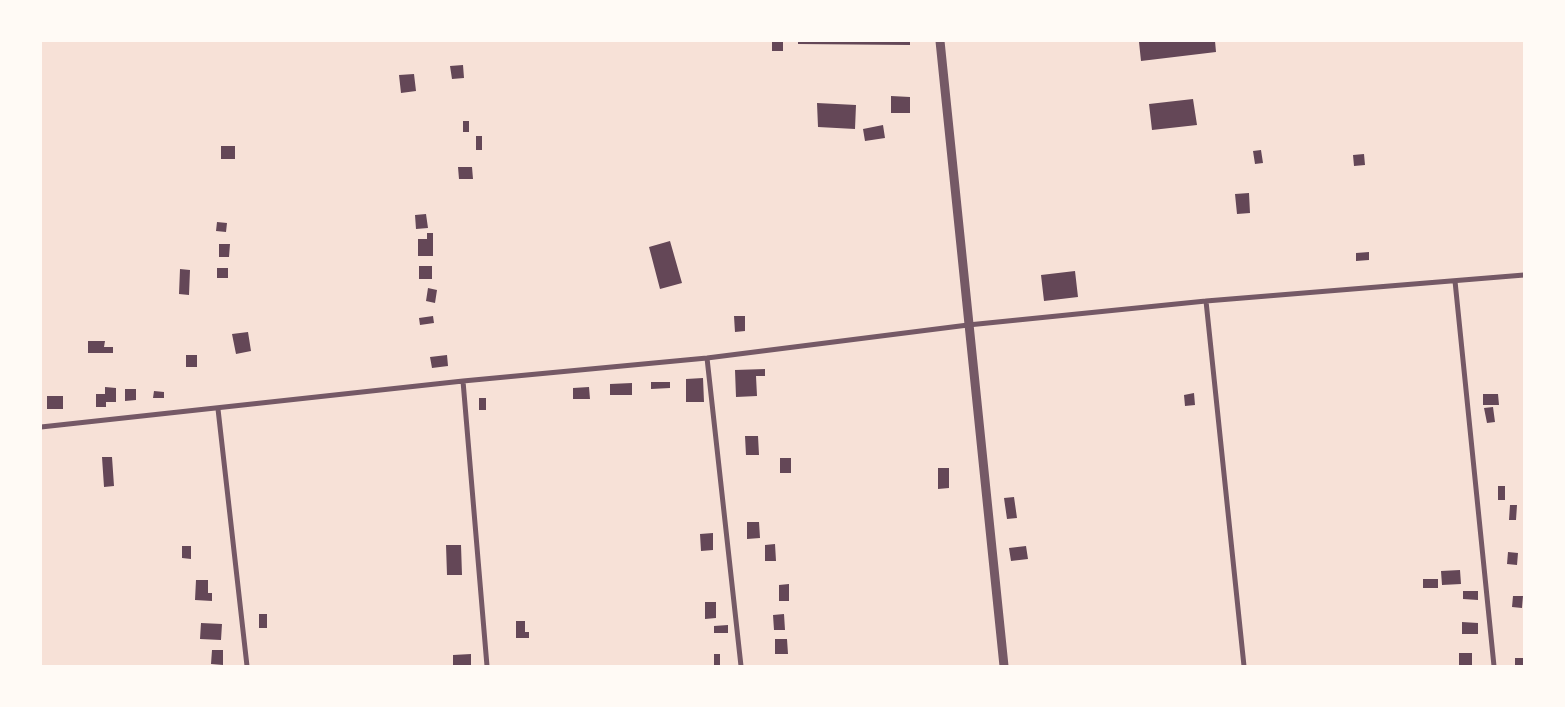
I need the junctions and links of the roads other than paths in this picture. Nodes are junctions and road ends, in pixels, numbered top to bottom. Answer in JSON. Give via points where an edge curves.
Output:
{"nodes":[{"id":1,"x":940,"y":41,"type":"edge"},
{"id":2,"x":1524,"y":275,"type":"edge"},
{"id":3,"x":1455,"y":281,"type":"junction"},
{"id":4,"x":1206,"y":301,"type":"junction"},
{"id":5,"x":968,"y":325,"type":"junction"},
{"id":6,"x":707,"y":358,"type":"junction"},
{"id":7,"x":463,"y":382,"type":"junction"},
{"id":8,"x":218,"y":409,"type":"junction"},
{"id":9,"x":41,"y":428,"type":"edge"},
{"id":10,"x":247,"y":666,"type":"edge"},
{"id":11,"x":487,"y":666,"type":"edge"},
{"id":12,"x":741,"y":666,"type":"edge"},
{"id":13,"x":1004,"y":666,"type":"edge"},
{"id":14,"x":1244,"y":666,"type":"edge"},
{"id":15,"x":1494,"y":666,"type":"edge"}],
"edges":[{"from":1,"to":5,"type":"street"},
{"from":2,"to":3,"type":"street"},
{"from":3,"to":4,"type":"street"},
{"from":3,"to":15,"type":"street"},
{"from":4,"to":5,"type":"street"},
{"from":4,"to":14,"type":"street"},
{"from":5,"to":6,"type":"street"},
{"from":5,"to":13,"type":"street"},
{"from":6,"to":7,"type":"street"},
{"from":6,"to":12,"type":"street"},
{"from":7,"to":8,"type":"street"},
{"from":7,"to":11,"type":"street"},
{"from":8,"to":9,"type":"street"},
{"from":8,"to":10,"type":"street"}]}
